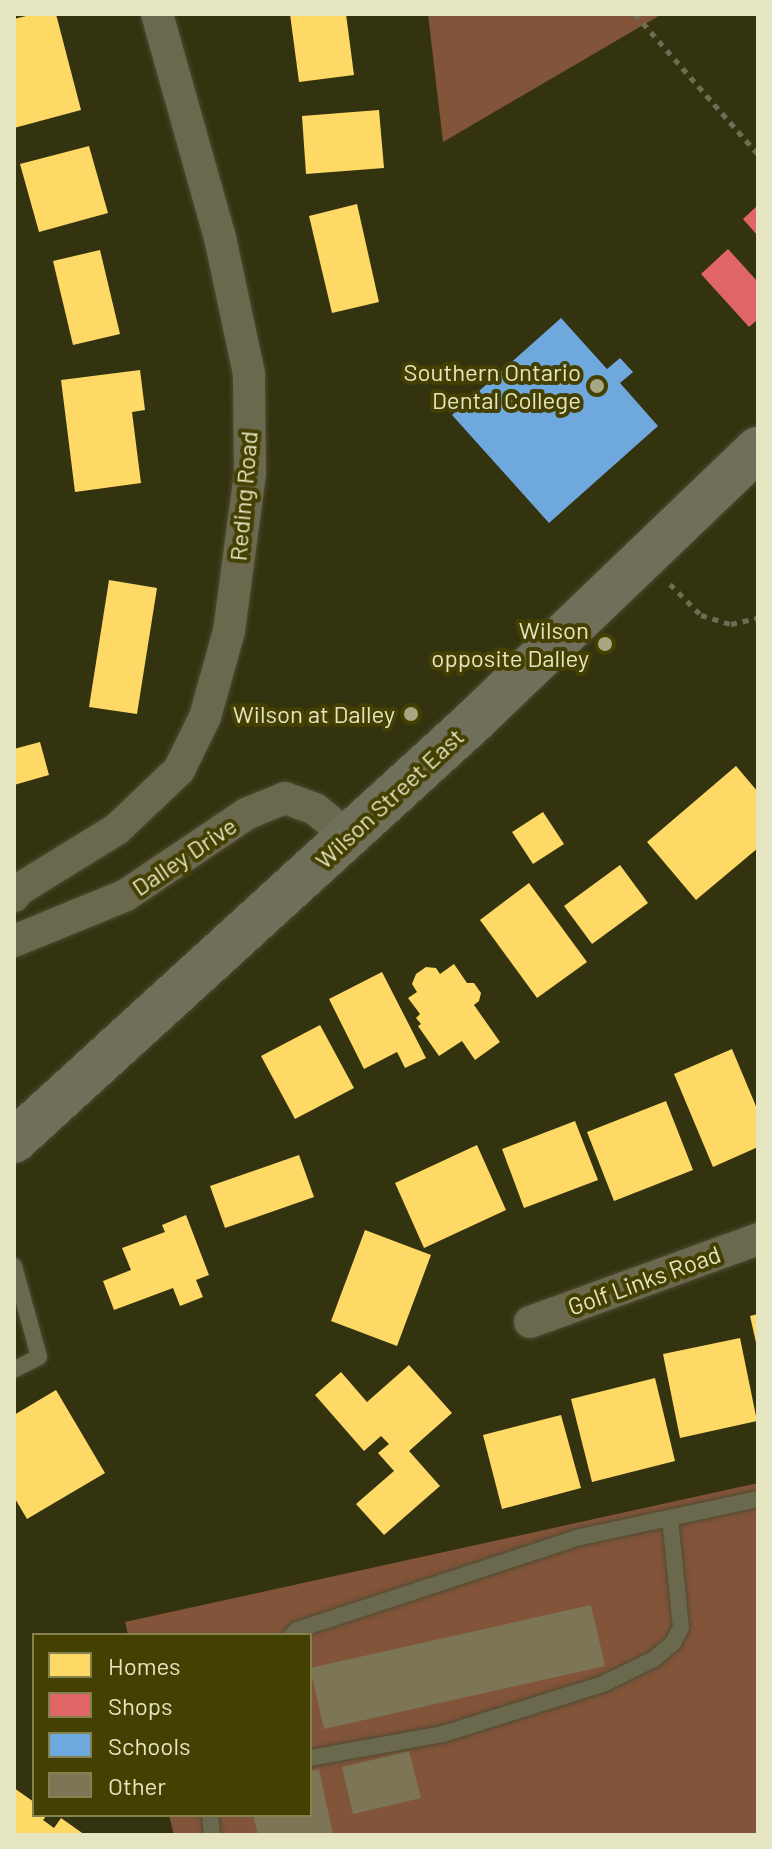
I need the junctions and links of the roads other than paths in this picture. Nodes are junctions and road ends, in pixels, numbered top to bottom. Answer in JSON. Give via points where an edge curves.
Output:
{"nodes":[{"id":1,"x":157,"y":14,"type":"edge"},
{"id":2,"x":758,"y":449,"type":"edge"},
{"id":3,"x":348,"y":836,"type":"junction"},
{"id":4,"x":14,"y":896,"type":"edge"},
{"id":5,"x":14,"y":941,"type":"edge"},
{"id":6,"x":14,"y":1141,"type":"edge"},
{"id":7,"x":758,"y":1239,"type":"edge"},
{"id":8,"x":14,"y":1266,"type":"edge"},
{"id":9,"x":530,"y":1322,"type":"dead end"},
{"id":10,"x":14,"y":1370,"type":"edge"},
{"id":11,"x":758,"y":1499,"type":"edge"},
{"id":12,"x":670,"y":1518,"type":"junction"},
{"id":13,"x":294,"y":1633,"type":"edge"},
{"id":14,"x":312,"y":1758,"type":"edge"}],
"edges":[{"from":1,"to":4,"type":"street","name":"Reding Road","via":[[220,238],[249,374],[250,473],[229,631],[205,717],[179,770],[117,829]]},
{"from":2,"to":3,"type":"main road","name":"Wilson Street East"},
{"from":3,"to":5,"type":"street","name":"Dalley Drive","via":[[315,809],[285,798],[246,814],[126,895]]},
{"from":3,"to":6,"type":"main road","name":"Wilson Street East"},
{"from":7,"to":9,"type":"street","name":"Golf Links Road"},
{"from":8,"to":10,"type":"lane","via":[[39,1357]]},
{"from":11,"to":12,"type":"lane"},
{"from":12,"to":13,"type":"lane","via":[[576,1538]]},
{"from":12,"to":14,"type":"lane","via":[[681,1627],[673,1643],[654,1659],[603,1684],[443,1734]]}]}
